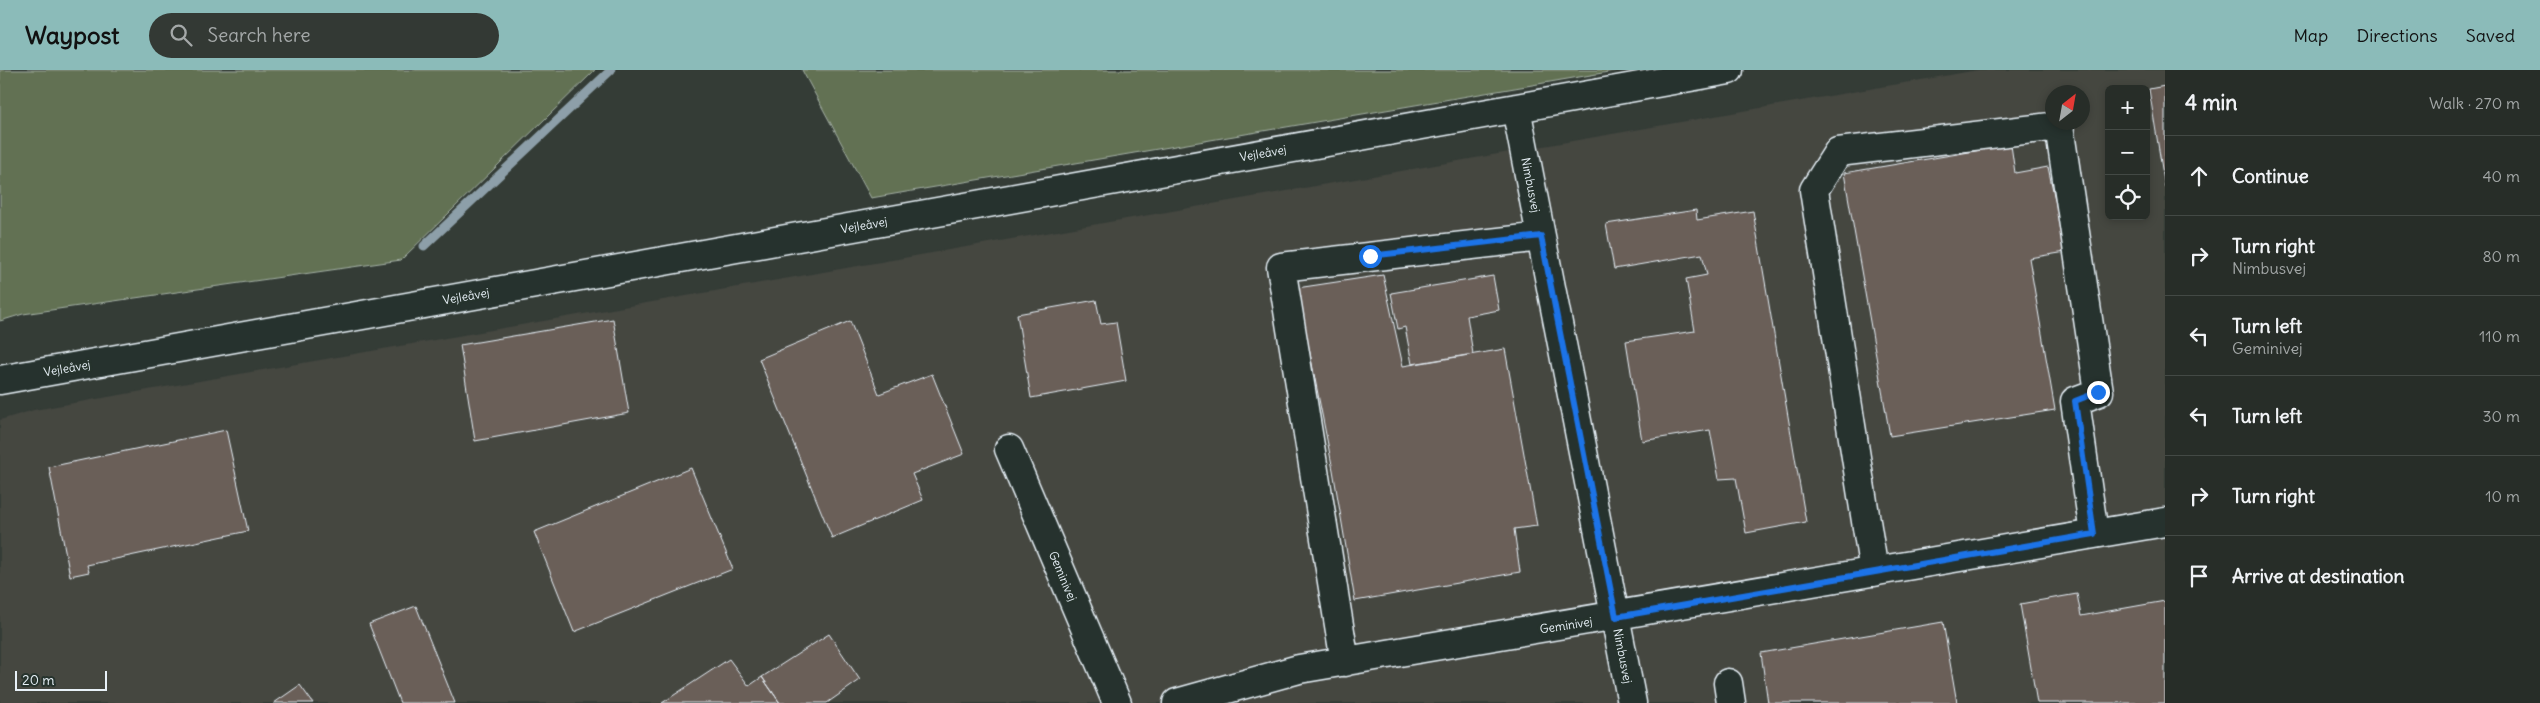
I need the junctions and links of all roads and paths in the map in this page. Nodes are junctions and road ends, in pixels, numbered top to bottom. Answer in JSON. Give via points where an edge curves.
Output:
{"nodes":[{"id":1,"x":1729,"y":70,"type":"edge"},
{"id":2,"x":1516,"y":108,"type":"junction"},
{"id":3,"x":1541,"y":236,"type":"junction"},
{"id":4,"x":0,"y":380,"type":"edge"},
{"id":5,"x":1009,"y":449,"type":"dead end"},
{"id":6,"x":2165,"y":522,"type":"edge"},
{"id":7,"x":2094,"y":534,"type":"junction"},
{"id":8,"x":1874,"y":572,"type":"junction"},
{"id":9,"x":1616,"y":617,"type":"junction"},
{"id":10,"x":1345,"y":662,"type":"junction"},
{"id":11,"x":1117,"y":703,"type":"edge"},
{"id":12,"x":1177,"y":703,"type":"edge"},
{"id":13,"x":1632,"y":703,"type":"edge"}],
"edges":[{"from":1,"to":2,"type":"street","name":"Vejleåvej"},
{"from":2,"to":3,"type":"street","name":"Nimbusvej"},
{"from":2,"to":4,"type":"street","name":"Vejleåvej"},
{"from":3,"to":9,"type":"street","name":"Nimbusvej"},
{"from":3,"to":10,"type":"street","via":[[1281,267]]},
{"from":5,"to":11,"type":"street","name":"Geminivej"},
{"from":6,"to":7,"type":"street","name":"Geminivej"},
{"from":7,"to":8,"type":"street","name":"Geminivej"},
{"from":7,"to":8,"type":"street","via":[[2075,401],[2098,392],[2059,126],[1838,152],[1814,190]]},
{"from":8,"to":9,"type":"street","name":"Geminivej"},
{"from":9,"to":10,"type":"street","name":"Geminivej"},
{"from":9,"to":13,"type":"street","name":"Nimbusvej"},
{"from":10,"to":12,"type":"street","name":"Geminivej","via":[[1298,669]]}]}
